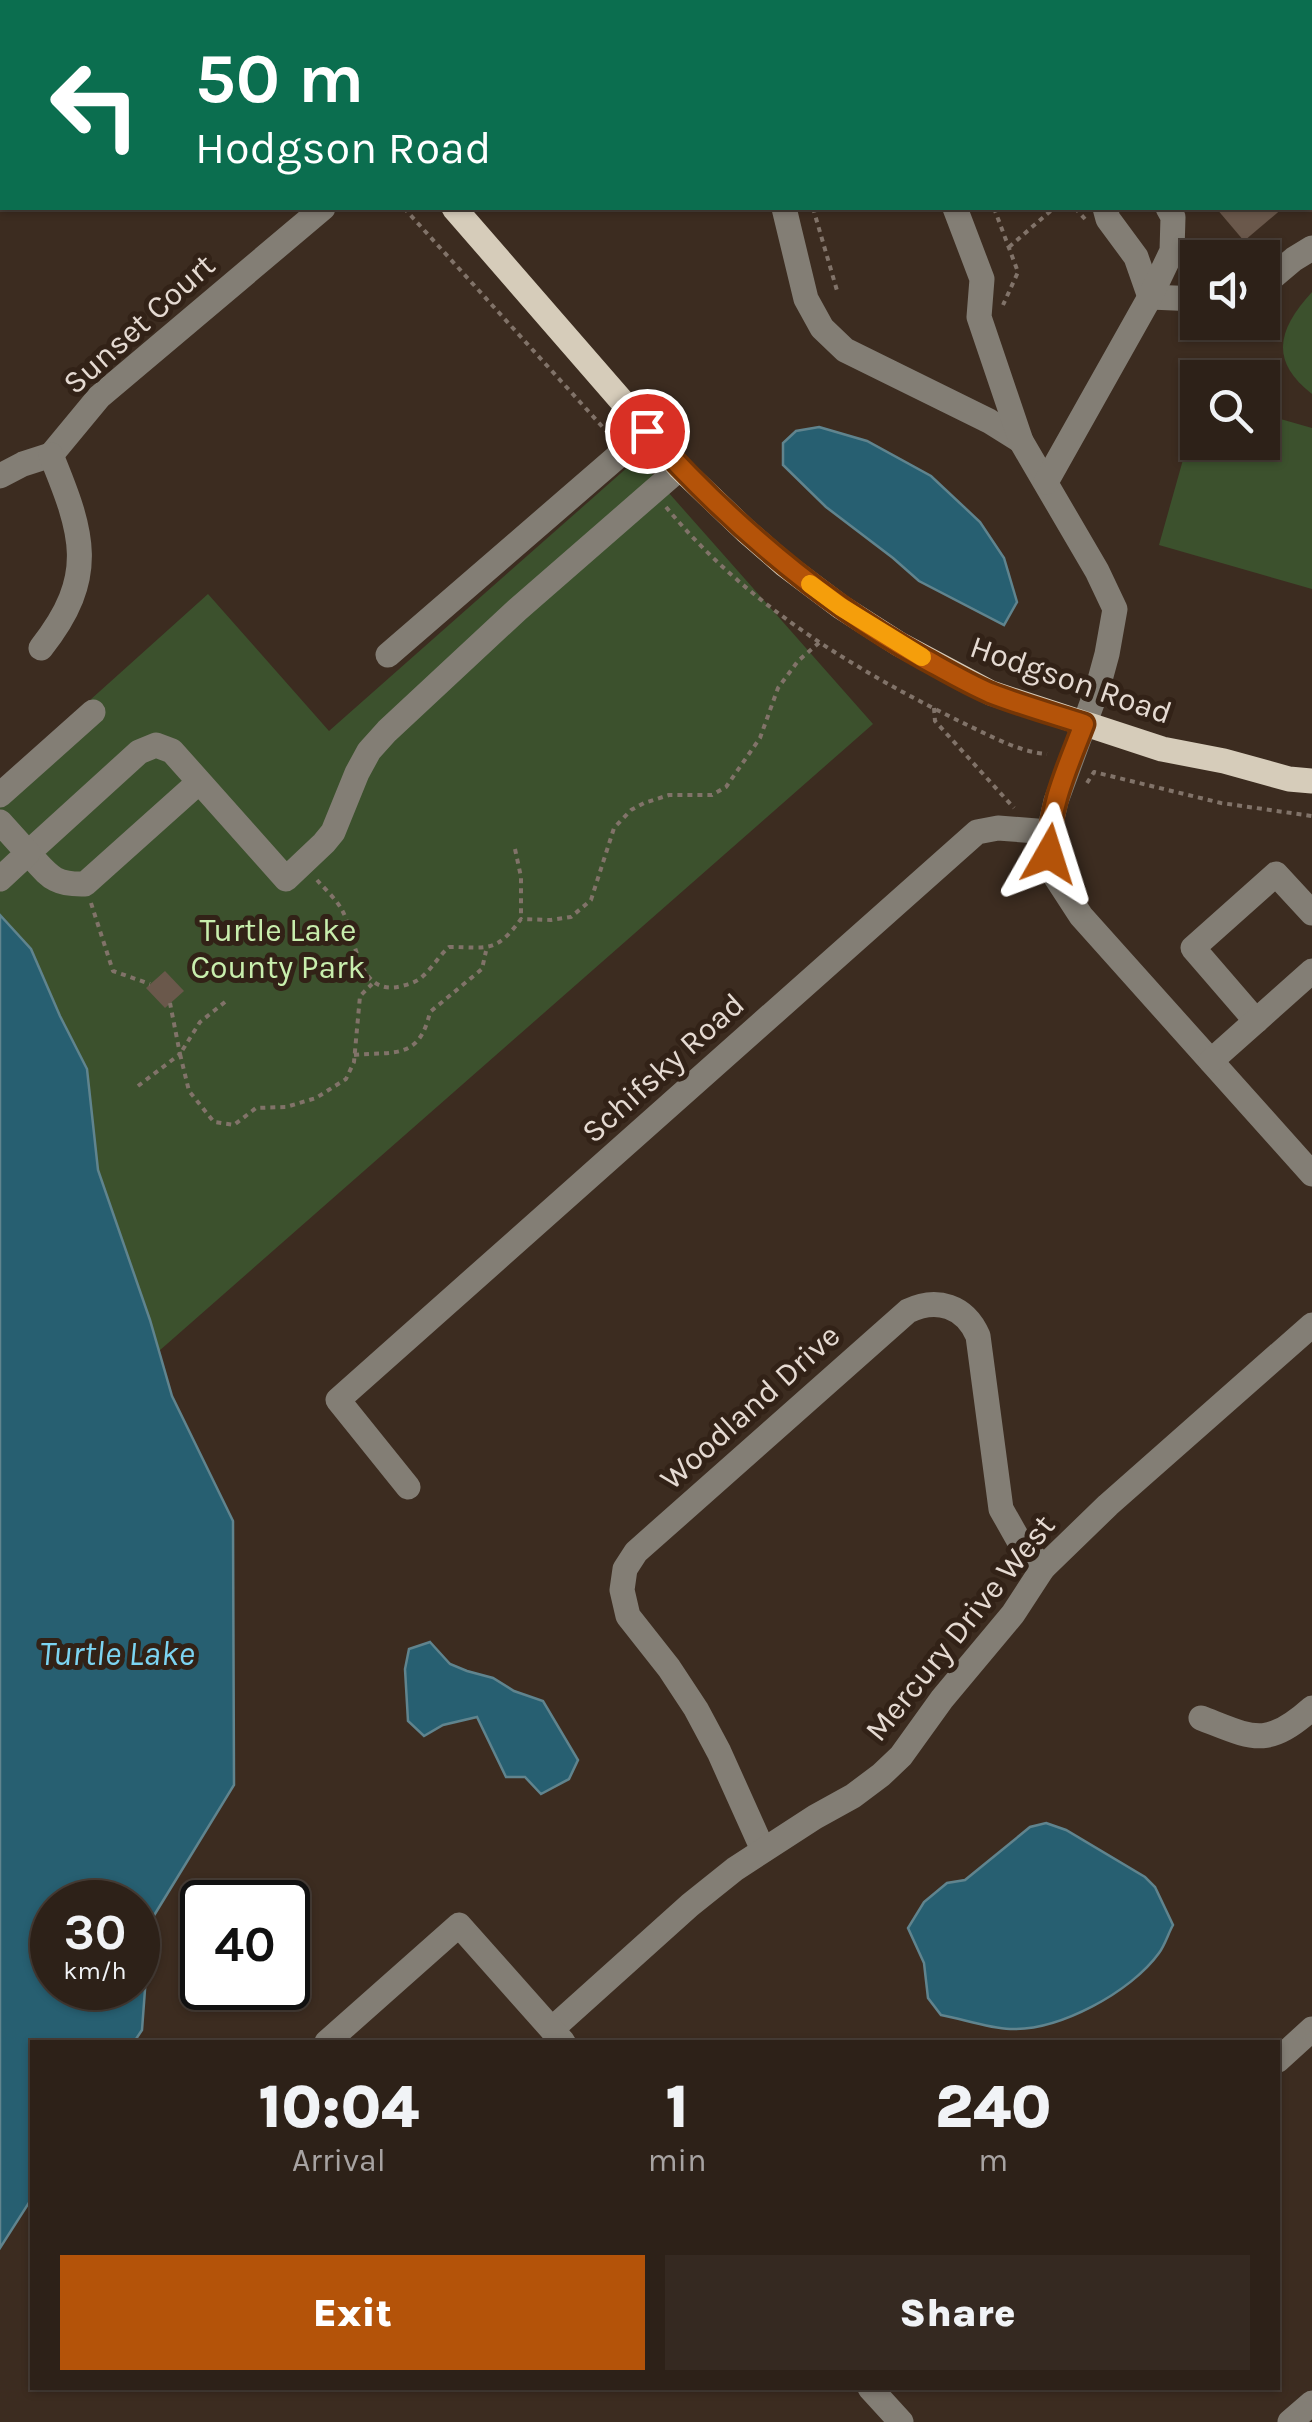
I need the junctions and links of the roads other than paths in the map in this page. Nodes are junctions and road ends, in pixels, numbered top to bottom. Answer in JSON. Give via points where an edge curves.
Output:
{"nodes":[{"id":1,"x":321,"y":210,"type":"edge"},
{"id":2,"x":456,"y":210,"type":"edge"},
{"id":3,"x":784,"y":210,"type":"edge"},
{"id":4,"x":956,"y":210,"type":"edge"},
{"id":5,"x":1106,"y":210,"type":"edge"},
{"id":6,"x":1169,"y":210,"type":"edge"},
{"id":7,"x":1312,"y":248,"type":"edge"},
{"id":8,"x":1280,"y":271,"type":"edge"},
{"id":9,"x":1150,"y":297,"type":"junction"},
{"id":10,"x":1180,"y":298,"type":"edge"},
{"id":11,"x":647,"y":431,"type":"junction"},
{"id":12,"x":1021,"y":441,"type":"junction"},
{"id":13,"x":50,"y":455,"type":"junction"},
{"id":14,"x":680,"y":468,"type":"junction"},
{"id":15,"x":0,"y":476,"type":"edge"},
{"id":16,"x":1046,"y":482,"type":"junction"},
{"id":17,"x":40,"y":648,"type":"dead end"},
{"id":18,"x":388,"y":654,"type":"dead end"},
{"id":19,"x":93,"y":712,"type":"dead end"},
{"id":20,"x":1084,"y":724,"type":"junction"},
{"id":21,"x":1312,"y":781,"type":"edge"},
{"id":22,"x":199,"y":782,"type":"junction"},
{"id":23,"x":0,"y":795,"type":"edge"},
{"id":24,"x":0,"y":822,"type":"edge"},
{"id":25,"x":1048,"y":832,"type":"junction"},
{"id":26,"x":28,"y":853,"type":"junction"},
{"id":27,"x":0,"y":879,"type":"edge"},
{"id":28,"x":1312,"y":913,"type":"edge"},
{"id":29,"x":1312,"y":971,"type":"edge"},
{"id":30,"x":1256,"y":1021,"type":"junction"},
{"id":31,"x":1212,"y":1061,"type":"junction"},
{"id":32,"x":1312,"y":1174,"type":"edge"},
{"id":33,"x":1312,"y":1325,"type":"edge"},
{"id":34,"x":408,"y":1487,"type":"dead end"},
{"id":35,"x":1043,"y":1568,"type":"junction"},
{"id":36,"x":1312,"y":1708,"type":"edge"},
{"id":37,"x":1201,"y":1718,"type":"dead end"},
{"id":38,"x":762,"y":1850,"type":"junction"},
{"id":39,"x":1312,"y":2030,"type":"edge"},
{"id":40,"x":558,"y":2036,"type":"edge"},
{"id":41,"x":329,"y":2040,"type":"edge"},
{"id":42,"x":1280,"y":2058,"type":"edge"},
{"id":43,"x":872,"y":2390,"type":"edge"},
{"id":44,"x":1312,"y":2403,"type":"edge"},
{"id":45,"x":901,"y":2422,"type":"edge"},
{"id":46,"x":1290,"y":2422,"type":"edge"}],
"edges":[{"from":1,"to":13,"type":"street","name":"Sunset Court","via":[[99,397]]},
{"from":2,"to":11,"type":"main road","name":"Hodgson Road"},
{"from":3,"to":12,"type":"street","via":[[806,299],[844,350]]},
{"from":4,"to":12,"type":"street","via":[[982,279],[979,318]]},
{"from":5,"to":9,"type":"street","via":[[1136,256]]},
{"from":6,"to":9,"type":"street","via":[[1172,251]]},
{"from":7,"to":8,"type":"street"},
{"from":9,"to":10,"type":"street"},
{"from":9,"to":16,"type":"street"},
{"from":11,"to":14,"type":"main road","name":"Hodgson Road"},
{"from":11,"to":18,"type":"street"},
{"from":12,"to":16,"type":"street"},
{"from":13,"to":15,"type":"street"},
{"from":13,"to":17,"type":"street","via":[[80,545],[78,580]]},
{"from":14,"to":20,"type":"main road","name":"Hodgson Road","via":[[785,565],[899,644],[990,693]]},
{"from":14,"to":22,"type":"street","via":[[386,732],[357,773],[333,832],[286,879]]},
{"from":16,"to":20,"type":"street","via":[[1115,609]]},
{"from":19,"to":23,"type":"street"},
{"from":20,"to":21,"type":"main road","name":"Hodgson Road","via":[[1162,749]]},
{"from":20,"to":25,"type":"street"},
{"from":22,"to":26,"type":"street","via":[[85,884],[52,878]]},
{"from":22,"to":26,"type":"street","via":[[172,751],[156,746],[138,752]]},
{"from":24,"to":26,"type":"street"},
{"from":25,"to":31,"type":"street","via":[[1055,876],[1081,916]]},
{"from":25,"to":34,"type":"street","name":"Schifsky Road","via":[[976,832],[338,1400]]},
{"from":26,"to":27,"type":"street"},
{"from":28,"to":30,"type":"street","via":[[1276,874],[1193,948]]},
{"from":29,"to":30,"type":"street"},
{"from":30,"to":31,"type":"street"},
{"from":31,"to":32,"type":"street"},
{"from":33,"to":35,"type":"street","name":"Mercury Drive West"},
{"from":35,"to":38,"type":"street","name":"Mercury Drive West","via":[[900,1756],[854,1796]]},
{"from":35,"to":38,"type":"street","name":"Woodland Drive","via":[[1002,1509],[974,1326],[960,1311],[934,1303],[908,1311],[636,1552],[622,1590],[628,1616],[696,1708]]},
{"from":36,"to":37,"type":"street","via":[[1266,1736]]},
{"from":38,"to":40,"type":"street","name":"Mercury Drive West","via":[[690,1905]]},
{"from":39,"to":42,"type":"street"},
{"from":40,"to":41,"type":"street","via":[[459,1925]]},
{"from":43,"to":45,"type":"street"},
{"from":44,"to":46,"type":"street"}]}
